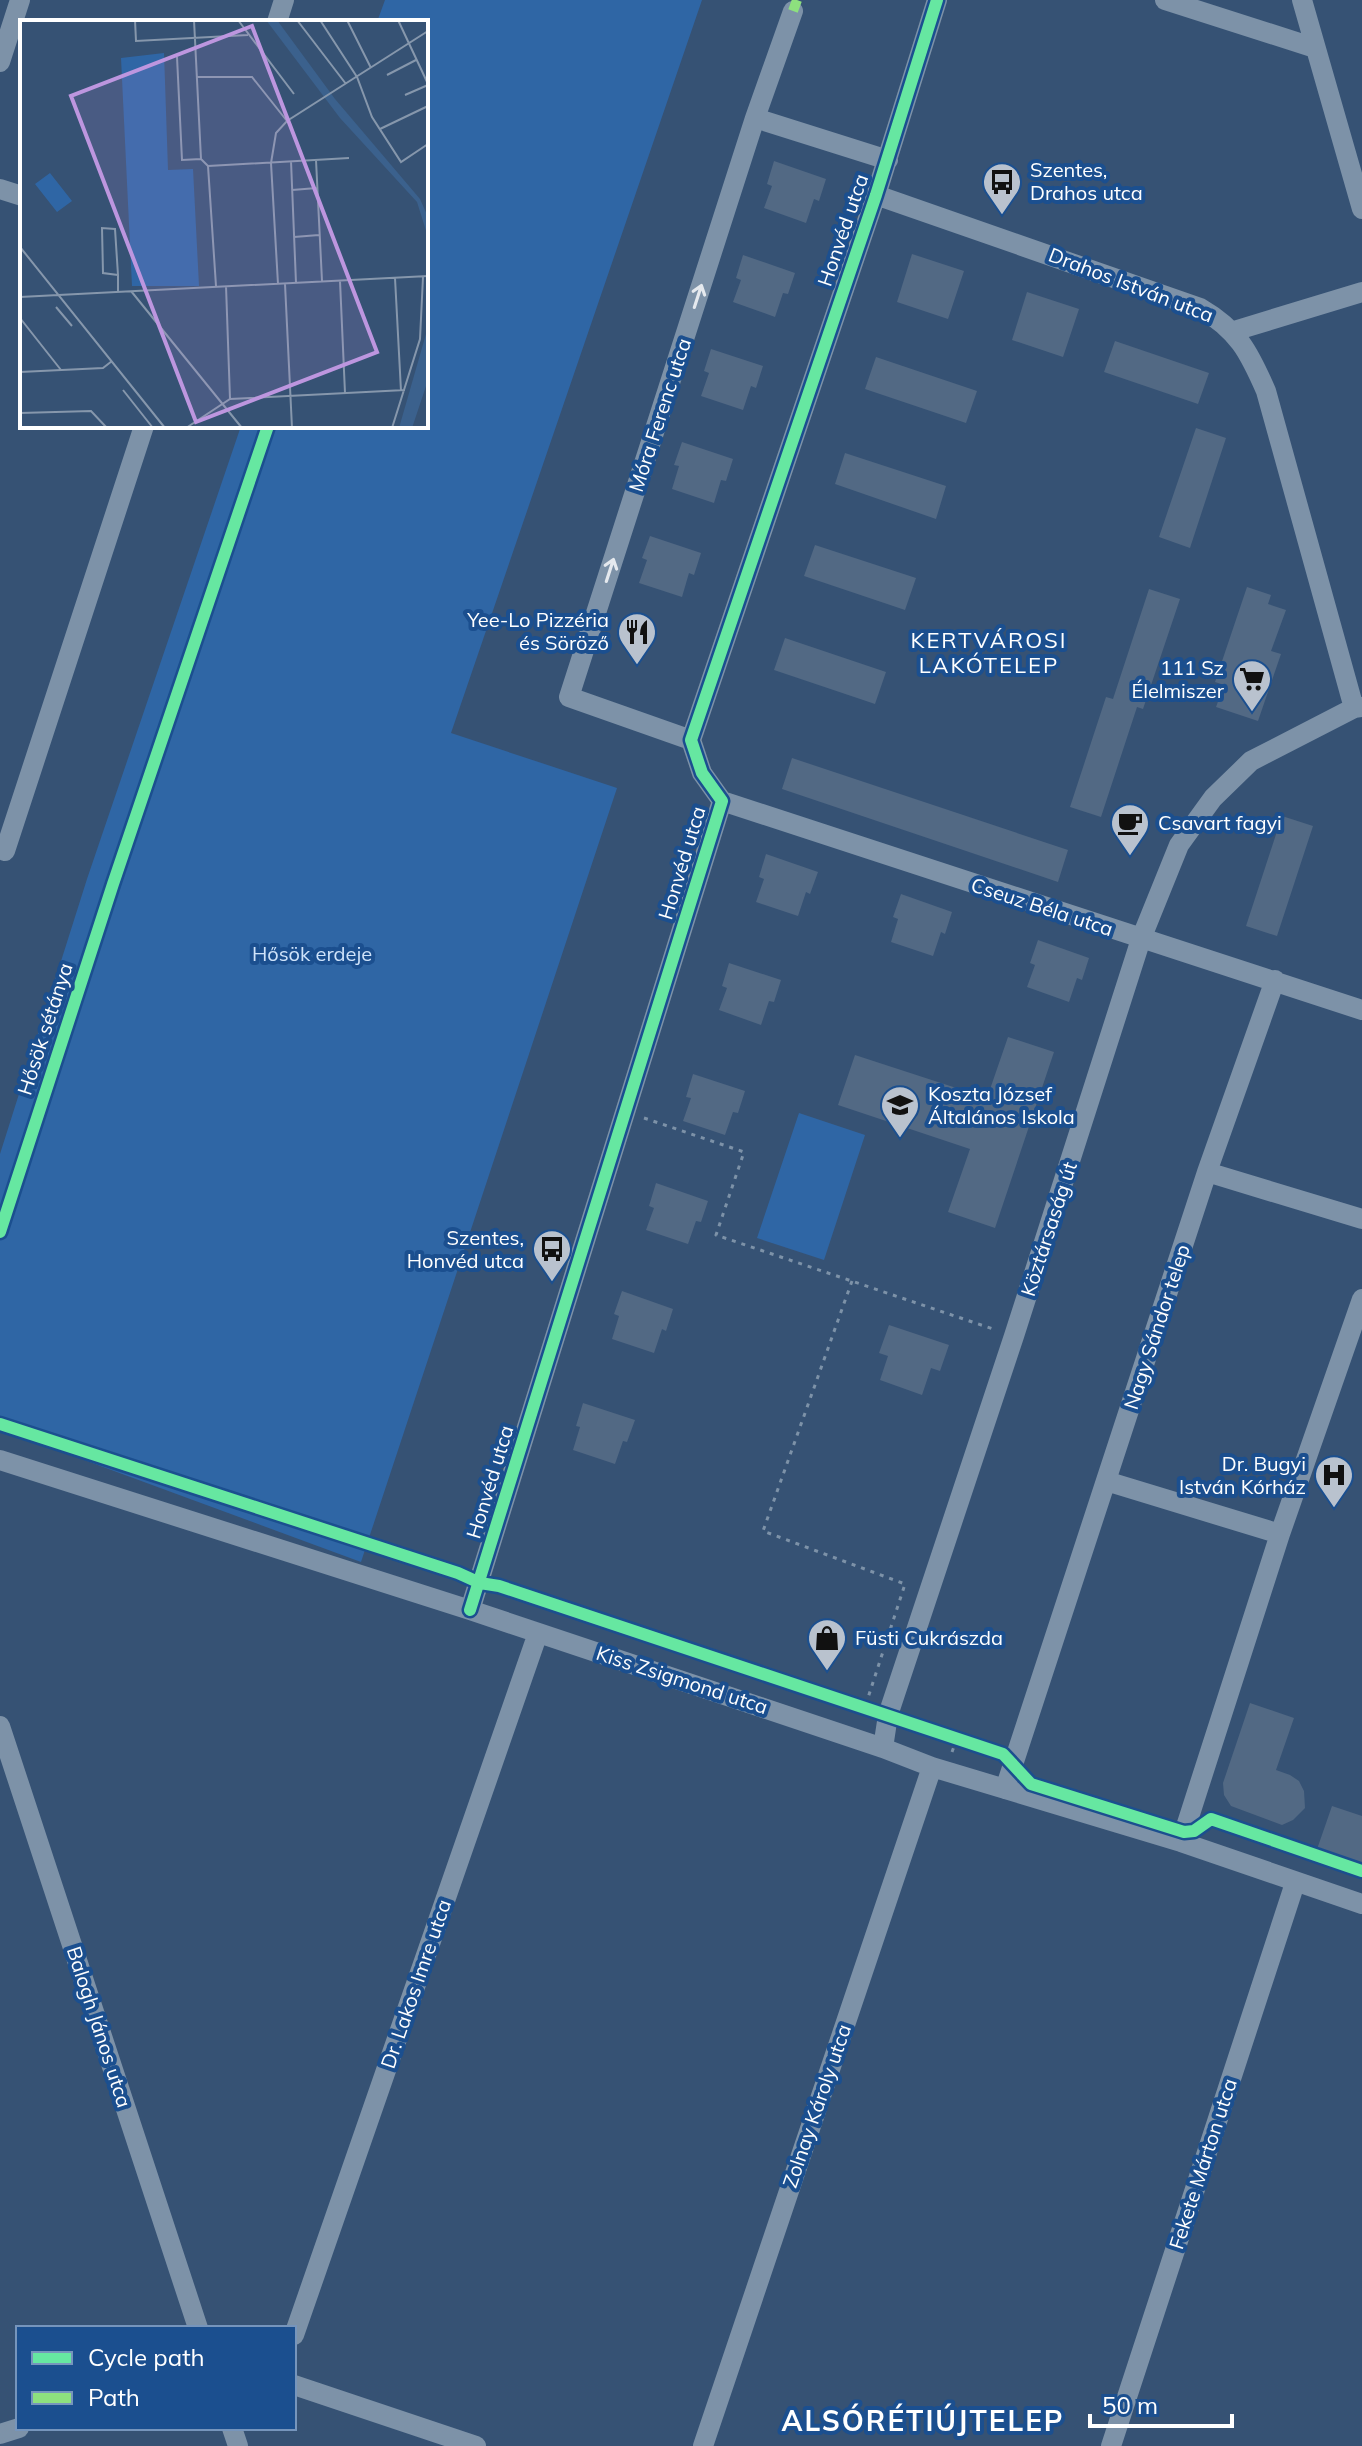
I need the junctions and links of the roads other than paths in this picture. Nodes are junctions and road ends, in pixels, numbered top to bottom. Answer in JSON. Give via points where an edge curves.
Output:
{"nodes":[{"id":1,"x":20,"y":0,"type":"edge"},
{"id":2,"x":284,"y":0,"type":"edge"},
{"id":3,"x":937,"y":0,"type":"edge"},
{"id":4,"x":1165,"y":0,"type":"edge"},
{"id":5,"x":1302,"y":0,"type":"edge"},
{"id":6,"x":793,"y":11,"type":"dead end"},
{"id":7,"x":278,"y":20,"type":"edge"},
{"id":8,"x":1315,"y":48,"type":"junction"},
{"id":9,"x":0,"y":62,"type":"edge"},
{"id":10,"x":755,"y":118,"type":"junction"},
{"id":11,"x":888,"y":160,"type":"junction"},
{"id":12,"x":0,"y":189,"type":"edge"},
{"id":13,"x":20,"y":195,"type":"edge"},
{"id":14,"x":876,"y":195,"type":"junction"},
{"id":15,"x":1362,"y":209,"type":"edge"},
{"id":16,"x":1362,"y":292,"type":"edge"},
{"id":17,"x":1234,"y":331,"type":"junction"},
{"id":18,"x":143,"y":428,"type":"edge"},
{"id":19,"x":1358,"y":707,"type":"edge"},
{"id":20,"x":691,"y":740,"type":"junction"},
{"id":21,"x":722,"y":801,"type":"junction"},
{"id":22,"x":5,"y":851,"type":"dead end"},
{"id":23,"x":1141,"y":939,"type":"junction"},
{"id":24,"x":1275,"y":980,"type":"junction"},
{"id":25,"x":1362,"y":1010,"type":"edge"},
{"id":26,"x":1207,"y":1172,"type":"junction"},
{"id":27,"x":1362,"y":1219,"type":"edge"},
{"id":28,"x":1362,"y":1299,"type":"edge"},
{"id":29,"x":1354,"y":1343,"type":"edge"},
{"id":30,"x":0,"y":1460,"type":"edge"},
{"id":31,"x":1106,"y":1481,"type":"junction"},
{"id":32,"x":1280,"y":1534,"type":"junction"},
{"id":33,"x":470,"y":1610,"type":"junction"},
{"id":34,"x":538,"y":1633,"type":"junction"},
{"id":35,"x":0,"y":1726,"type":"edge"},
{"id":36,"x":883,"y":1748,"type":"junction"},
{"id":37,"x":932,"y":1767,"type":"junction"},
{"id":38,"x":1005,"y":1789,"type":"junction"},
{"id":39,"x":1181,"y":1842,"type":"junction"},
{"id":40,"x":1295,"y":1883,"type":"junction"},
{"id":41,"x":1362,"y":1904,"type":"edge"},
{"id":42,"x":197,"y":2326,"type":"edge"},
{"id":43,"x":296,"y":2329,"type":"edge"},
{"id":44,"x":296,"y":2386,"type":"edge"},
{"id":45,"x":476,"y":2446,"type":"edge"},
{"id":46,"x":703,"y":2446,"type":"edge"},
{"id":47,"x":1111,"y":2446,"type":"edge"}],
"edges":[{"from":1,"to":9,"type":"street"},
{"from":2,"to":7,"type":"street"},
{"from":3,"to":11,"type":"street","name":"Honvéd utca"},
{"from":4,"to":8,"type":"street"},
{"from":5,"to":8,"type":"street"},
{"from":6,"to":10,"type":"street","name":"Móra Ferenc utca"},
{"from":8,"to":15,"type":"street"},
{"from":10,"to":11,"type":"street"},
{"from":20,"to":10,"type":"street","name":"Móra Ferenc utca","one_way":true,"via":[[569,697]]},
{"from":11,"to":14,"type":"street","name":"Honvéd utca"},
{"from":12,"to":13,"type":"street"},
{"from":14,"to":17,"type":"street","name":"Drahos István utca","via":[[1200,308]]},
{"from":14,"to":20,"type":"street","name":"Honvéd utca"},
{"from":16,"to":17,"type":"street"},
{"from":17,"to":19,"type":"street","name":"Drahos István utca","via":[[1266,391]]},
{"from":18,"to":22,"type":"street"},
{"from":19,"to":23,"type":"street","name":"Köztársaság út","via":[[1251,761],[1213,798],[1179,845]]},
{"from":20,"to":21,"type":"street","name":"Honvéd utca","via":[[702,773]]},
{"from":21,"to":23,"type":"street","name":"Cseuz Béla utca"},
{"from":21,"to":33,"type":"street","name":"Honvéd utca"},
{"from":23,"to":24,"type":"street","name":"Cseuz Béla utca"},
{"from":23,"to":36,"type":"street","name":"Köztársaság út","via":[[888,1715]]},
{"from":24,"to":25,"type":"street","name":"Cseuz Béla utca"},
{"from":24,"to":26,"type":"street","name":"Nagy Sándor telep"},
{"from":26,"to":27,"type":"street"},
{"from":26,"to":31,"type":"street","name":"Nagy Sándor telep"},
{"from":28,"to":29,"type":"street"},
{"from":29,"to":32,"type":"street"},
{"from":30,"to":33,"type":"street","name":"Kiss Zsigmond utca"},
{"from":31,"to":32,"type":"street"},
{"from":31,"to":38,"type":"street","name":"Nagy Sándor telep"},
{"from":32,"to":39,"type":"street"},
{"from":33,"to":34,"type":"street","name":"Kiss Zsigmond utca"},
{"from":34,"to":36,"type":"street","name":"Kiss Zsigmond utca"},
{"from":34,"to":43,"type":"street","name":"Dr. Lakos Imre utca"},
{"from":35,"to":42,"type":"street","name":"Balogh János utca"},
{"from":36,"to":37,"type":"street","name":"Kiss Zsigmond utca"},
{"from":37,"to":38,"type":"street","name":"Kiss Zsigmond utca"},
{"from":37,"to":46,"type":"street","name":"Zolnay Károly utca"},
{"from":38,"to":39,"type":"street","name":"Kiss Zsigmond utca"},
{"from":39,"to":40,"type":"street","name":"Kiss Zsigmond utca"},
{"from":40,"to":41,"type":"street","name":"Kiss Zsigmond utca"},
{"from":40,"to":47,"type":"street","name":"Fekete Márton utca"},
{"from":44,"to":45,"type":"street"}]}
